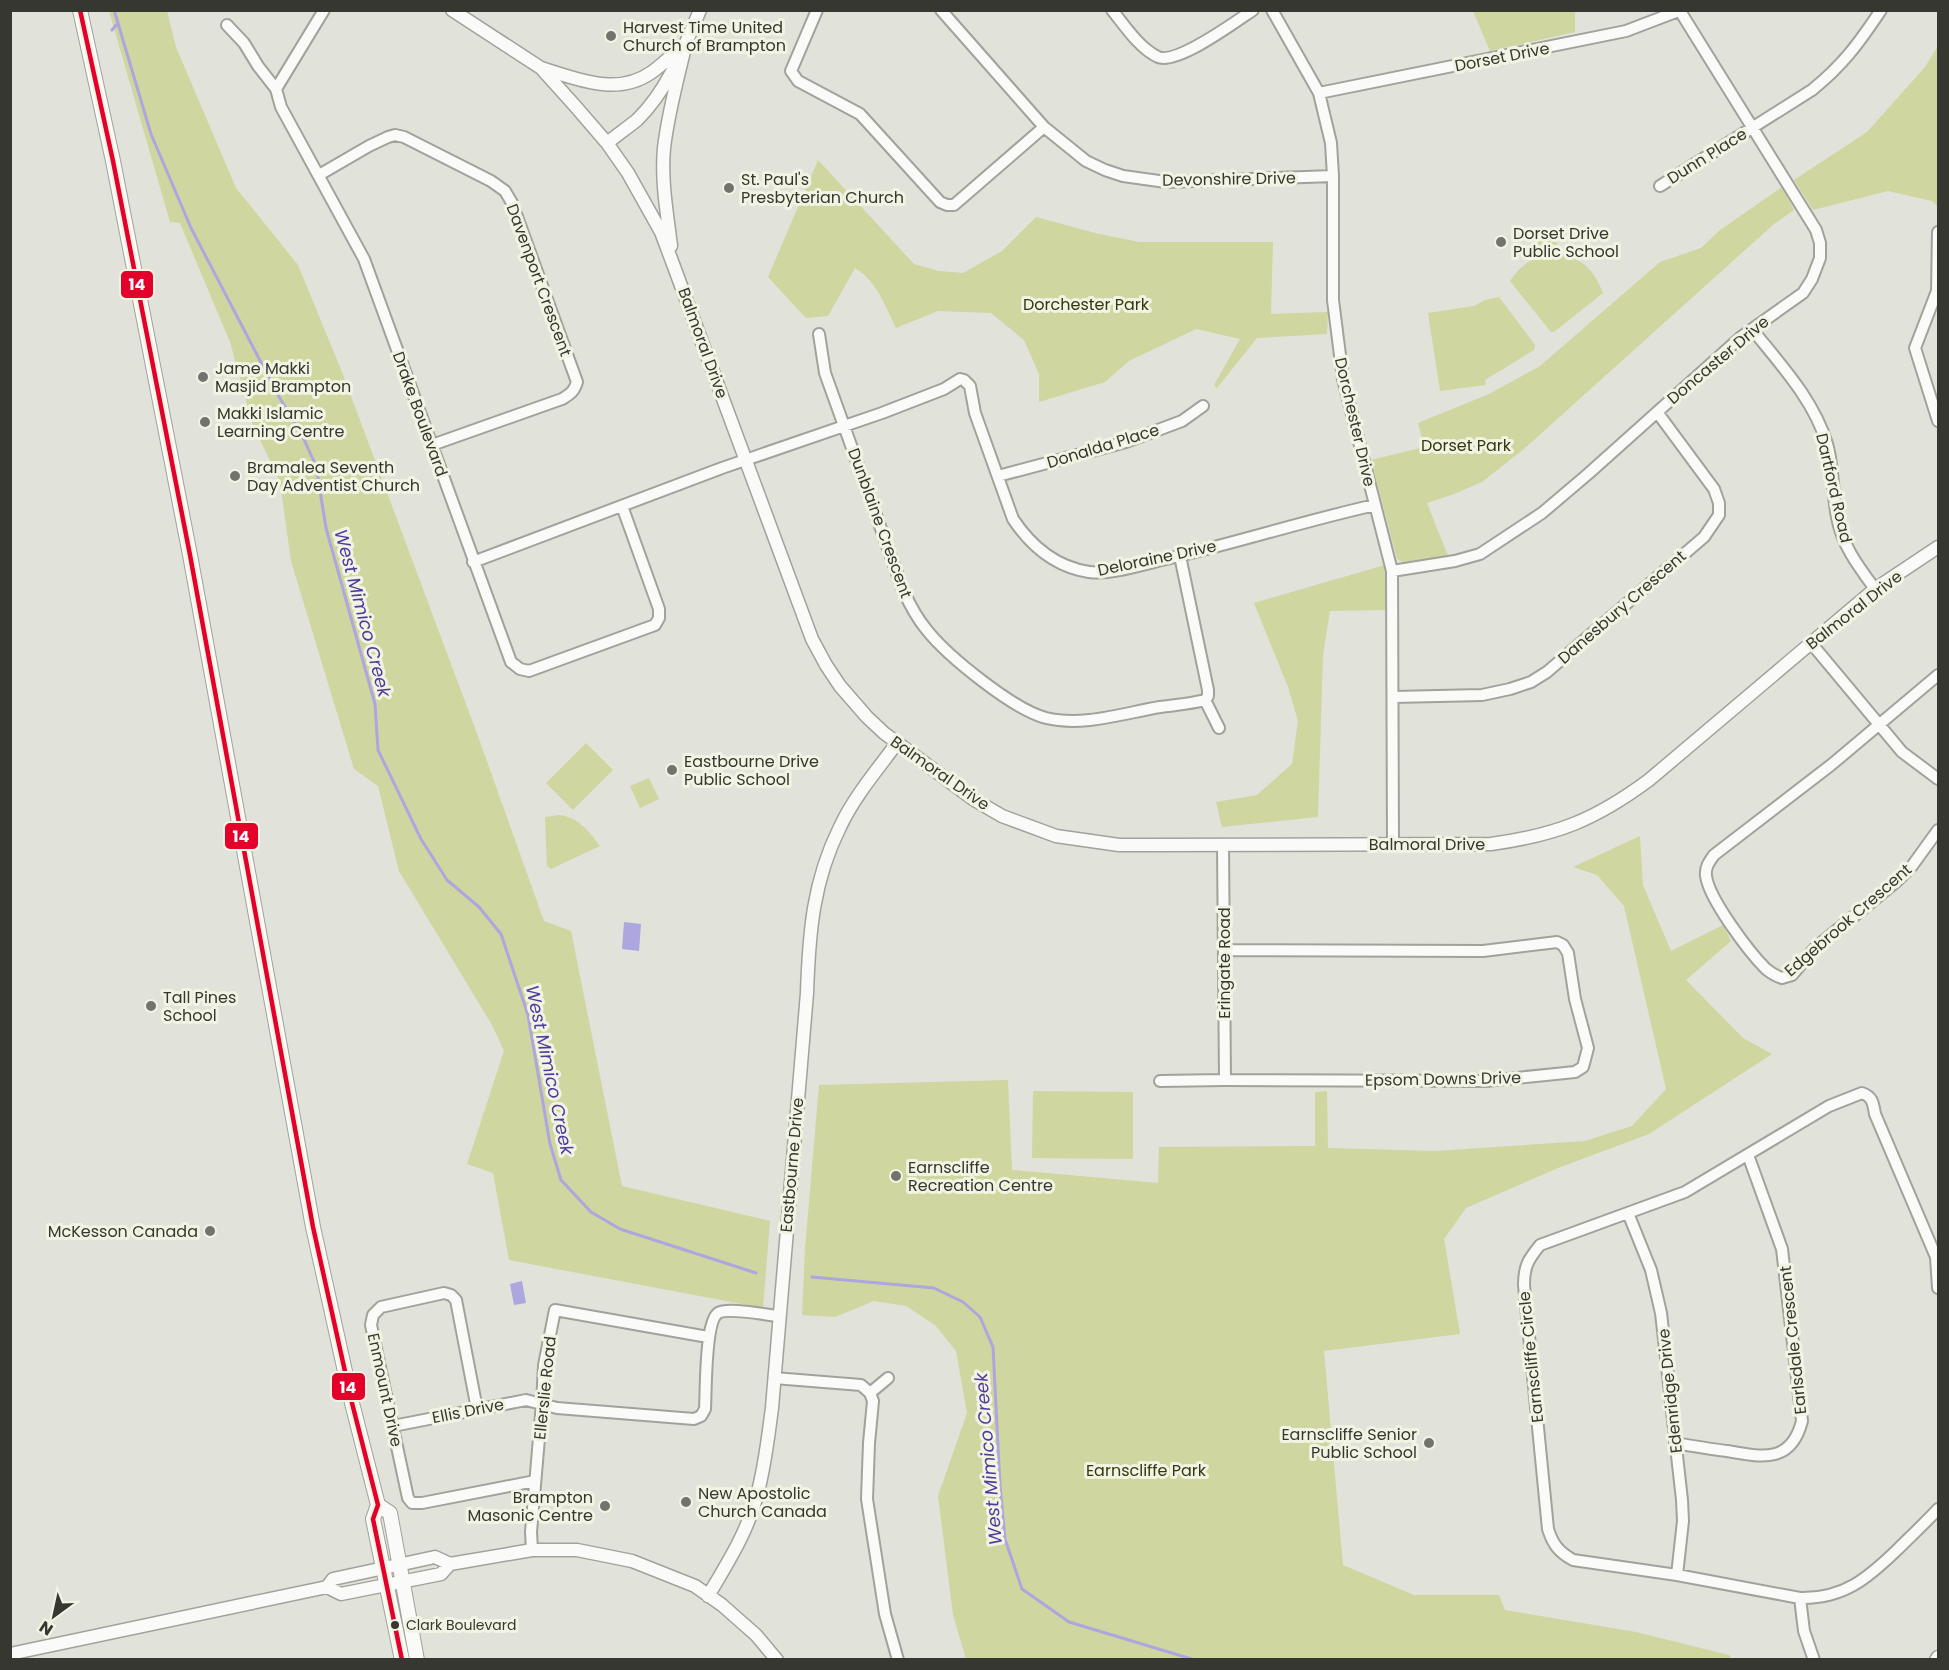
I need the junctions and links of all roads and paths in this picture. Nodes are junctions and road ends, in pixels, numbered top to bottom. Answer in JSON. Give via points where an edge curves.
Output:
{"nodes":[{"id":1,"x":80,"y":10,"type":"edge"},
{"id":2,"x":324,"y":10,"type":"edge"},
{"id":3,"x":452,"y":10,"type":"edge"},
{"id":4,"x":700,"y":10,"type":"edge"},
{"id":5,"x":817,"y":10,"type":"edge"},
{"id":6,"x":940,"y":10,"type":"edge"},
{"id":7,"x":1112,"y":10,"type":"edge"},
{"id":8,"x":1253,"y":10,"type":"edge"},
{"id":9,"x":1272,"y":10,"type":"edge"},
{"id":10,"x":1881,"y":10,"type":"edge"},
{"id":11,"x":1681,"y":11,"type":"edge"},
{"id":12,"x":227,"y":25,"type":"dead end"},
{"id":13,"x":686,"y":43,"type":"junction"},
{"id":14,"x":541,"y":68,"type":"junction"},
{"id":15,"x":276,"y":89,"type":"junction"},
{"id":16,"x":1319,"y":93,"type":"junction"},
{"id":17,"x":1044,"y":127,"type":"junction"},
{"id":18,"x":1753,"y":127,"type":"junction"},
{"id":19,"x":607,"y":142,"type":"junction"},
{"id":20,"x":318,"y":175,"type":"junction"},
{"id":21,"x":1333,"y":176,"type":"junction"},
{"id":22,"x":1660,"y":186,"type":"dead end"},
{"id":23,"x":1938,"y":232,"type":"edge"},
{"id":24,"x":674,"y":264,"type":"junction"},
{"id":25,"x":1752,"y":329,"type":"junction"},
{"id":26,"x":819,"y":334,"type":"dead end"},
{"id":27,"x":1203,"y":406,"type":"dead end"},
{"id":28,"x":1657,"y":412,"type":"junction"},
{"id":29,"x":1938,"y":421,"type":"edge"},
{"id":30,"x":844,"y":426,"type":"junction"},
{"id":31,"x":432,"y":445,"type":"junction"},
{"id":32,"x":746,"y":460,"type":"junction"},
{"id":33,"x":998,"y":476,"type":"junction"},
{"id":34,"x":1375,"y":505,"type":"junction"},
{"id":35,"x":622,"y":506,"type":"junction"},
{"id":36,"x":1938,"y":547,"type":"edge"},
{"id":37,"x":1180,"y":556,"type":"junction"},
{"id":38,"x":473,"y":562,"type":"junction"},
{"id":39,"x":1392,"y":571,"type":"junction"},
{"id":40,"x":1875,"y":589,"type":"junction"},
{"id":41,"x":1811,"y":643,"type":"junction"},
{"id":42,"x":1938,"y":675,"type":"edge"},
{"id":43,"x":1394,"y":697,"type":"junction"},
{"id":44,"x":1205,"y":700,"type":"junction"},
{"id":45,"x":1878,"y":724,"type":"junction"},
{"id":46,"x":1219,"y":728,"type":"dead end"},
{"id":47,"x":897,"y":743,"type":"junction"},
{"id":48,"x":1938,"y":780,"type":"edge"},
{"id":49,"x":1938,"y":830,"type":"edge"},
{"id":50,"x":1393,"y":844,"type":"junction"},
{"id":51,"x":1223,"y":845,"type":"junction"},
{"id":52,"x":1225,"y":950,"type":"junction"},
{"id":53,"x":1225,"y":1080,"type":"junction"},
{"id":54,"x":1160,"y":1081,"type":"dead end"},
{"id":55,"x":1748,"y":1155,"type":"junction"},
{"id":56,"x":1628,"y":1213,"type":"junction"},
{"id":57,"x":1937,"y":1257,"type":"edge"},
{"id":58,"x":1938,"y":1288,"type":"edge"},
{"id":59,"x":779,"y":1316,"type":"junction"},
{"id":60,"x":708,"y":1337,"type":"junction"},
{"id":61,"x":774,"y":1378,"type":"junction"},
{"id":62,"x":888,"y":1378,"type":"dead end"},
{"id":63,"x":870,"y":1393,"type":"junction"},
{"id":64,"x":542,"y":1403,"type":"junction"},
{"id":65,"x":477,"y":1409,"type":"junction"},
{"id":66,"x":393,"y":1426,"type":"junction"},
{"id":67,"x":1676,"y":1443,"type":"junction"},
{"id":68,"x":535,"y":1481,"type":"junction"},
{"id":69,"x":378,"y":1505,"type":"junction"},
{"id":70,"x":1938,"y":1509,"type":"edge"},
{"id":71,"x":532,"y":1551,"type":"junction"},
{"id":72,"x":450,"y":1564,"type":"junction"},
{"id":73,"x":400,"y":1565,"type":"junction"},
{"id":74,"x":383,"y":1568,"type":"junction"},
{"id":75,"x":1677,"y":1575,"type":"junction"},
{"id":76,"x":403,"y":1582,"type":"junction"},
{"id":77,"x":386,"y":1585,"type":"junction"},
{"id":78,"x":327,"y":1587,"type":"junction"},
{"id":79,"x":708,"y":1596,"type":"junction"},
{"id":80,"x":1800,"y":1598,"type":"junction"},
{"id":81,"x":10,"y":1654,"type":"edge"},
{"id":82,"x":402,"y":1659,"type":"edge"},
{"id":83,"x":417,"y":1659,"type":"edge"},
{"id":84,"x":777,"y":1659,"type":"edge"},
{"id":85,"x":898,"y":1659,"type":"edge"},
{"id":86,"x":1814,"y":1659,"type":"edge"}],
"edges":[{"from":1,"to":69,"type":"main road","via":[[190,555],[312,1220]]},
{"from":2,"to":15,"type":"street"},
{"from":3,"to":14,"type":"street","name":"Balmoral Drive"},
{"from":4,"to":13,"type":"street"},
{"from":5,"to":17,"type":"street","via":[[791,71],[798,81],[860,114],[940,202],[954,205]]},
{"from":6,"to":17,"type":"street","name":"Devonshire Drive"},
{"from":7,"to":8,"type":"street","via":[[1143,47],[1160,58],[1188,51]]},
{"from":9,"to":16,"type":"street","name":"Dorchester Drive"},
{"from":10,"to":18,"type":"street","name":"Dunn Place","via":[[1835,71]]},
{"from":11,"to":16,"type":"street","name":"Dorset Drive","via":[[1626,31]]},
{"from":11,"to":18,"type":"street","name":"Doncaster Drive"},
{"from":12,"to":15,"type":"street","name":"Drake Boulevard"},
{"from":13,"to":14,"type":"street","via":[[651,73],[617,85],[588,82]]},
{"from":13,"to":19,"type":"street","via":[[647,108]]},
{"from":13,"to":24,"type":"street","via":[[664,149],[663,182]]},
{"from":14,"to":19,"type":"street","name":"Balmoral Drive"},
{"from":15,"to":20,"type":"street","name":"Drake Boulevard","via":[[281,107]]},
{"from":16,"to":21,"type":"street","name":"Dorchester Drive","via":[[1331,143]]},
{"from":17,"to":21,"type":"street","name":"Devonshire Drive","via":[[1086,160],[1123,176],[1166,182]]},
{"from":18,"to":22,"type":"street","name":"Dunn Place"},
{"from":18,"to":25,"type":"street","name":"Doncaster Drive","via":[[1816,230],[1820,258],[1803,293]]},
{"from":19,"to":24,"type":"street","name":"Balmoral Drive","via":[[648,206]]},
{"from":20,"to":31,"type":"street","name":"Drake Boulevard","via":[[364,259]]},
{"from":20,"to":31,"type":"street","name":"Davenport Crescent","via":[[395,135],[491,181],[505,191],[512,203],[577,382],[575,390],[562,399]]},
{"from":21,"to":34,"type":"street","name":"Dorchester Drive","via":[[1333,300],[1338,348]]},
{"from":23,"to":29,"type":"street","via":[[1937,291],[1915,348]]},
{"from":24,"to":32,"type":"street","name":"Balmoral Drive"},
{"from":25,"to":28,"type":"street","name":"Doncaster Drive"},
{"from":25,"to":40,"type":"street","name":"Dartford Road","via":[[1803,394],[1818,420],[1828,445],[1842,536],[1849,553]]},
{"from":26,"to":30,"type":"street","name":"Dunblaine Crescent","via":[[825,373]]},
{"from":27,"to":33,"type":"street","name":"Donalda Place","via":[[1182,421],[1126,442]]},
{"from":28,"to":39,"type":"street","name":"Doncaster Drive","via":[[1542,513],[1490,548],[1455,561]]},
{"from":28,"to":43,"type":"street","name":"Danesbury Crescent","via":[[1714,489],[1719,515],[1704,537],[1531,682],[1482,695]]},
{"from":30,"to":32,"type":"street","name":"Deloraine Drive"},
{"from":30,"to":33,"type":"street","name":"Deloraine Drive","via":[[964,380],[970,386]]},
{"from":30,"to":44,"type":"street","name":"Dunblaine Crescent","via":[[911,608],[937,642],[972,671],[1025,710],[1059,720],[1083,721]]},
{"from":31,"to":38,"type":"street","name":"Drake Boulevard"},
{"from":32,"to":35,"type":"street"},
{"from":32,"to":47,"type":"street","name":"Balmoral Drive","via":[[812,639],[840,686]]},
{"from":33,"to":37,"type":"street","name":"Deloraine Drive","via":[[1013,519],[1023,534],[1038,550],[1059,562],[1092,573]]},
{"from":34,"to":37,"type":"street","name":"Deloraine Drive"},
{"from":34,"to":39,"type":"street","name":"Dorchester Drive"},
{"from":35,"to":38,"type":"street"},
{"from":35,"to":38,"type":"street","name":"Drake Boulevard","via":[[659,609],[655,625],[529,671],[520,669],[511,662]]},
{"from":36,"to":40,"type":"street","name":"Balmoral Drive"},
{"from":37,"to":44,"type":"street","via":[[1208,690]]},
{"from":39,"to":43,"type":"street","name":"Dorchester Drive"},
{"from":40,"to":41,"type":"street","name":"Balmoral Drive"},
{"from":41,"to":45,"type":"street"},
{"from":41,"to":50,"type":"street","name":"Balmoral Drive","via":[[1649,780],[1599,814],[1530,839],[1491,844]]},
{"from":42,"to":45,"type":"street","name":"Edgebrook Crescent"},
{"from":43,"to":50,"type":"street","name":"Dorchester Drive"},
{"from":44,"to":46,"type":"street"},
{"from":45,"to":48,"type":"street","via":[[1902,752]]},
{"from":45,"to":49,"type":"street","name":"Edgebrook Crescent","via":[[1714,855],[1706,866],[1706,877],[1730,925],[1767,970],[1782,978],[1792,975],[1815,948],[1897,881]]},
{"from":47,"to":51,"type":"street","name":"Balmoral Drive","via":[[973,800],[1002,816],[1056,836],[1119,845]]},
{"from":47,"to":59,"type":"street","name":"Eastbourne Drive","via":[[840,826],[816,892]]},
{"from":50,"to":51,"type":"street","name":"Balmoral Drive"},
{"from":51,"to":52,"type":"street","name":"Eringate Road"},
{"from":52,"to":53,"type":"street","name":"Eringate Road"},
{"from":52,"to":53,"type":"street","name":"Epsom Downs Drive","via":[[1483,951],[1557,942],[1568,954],[1588,1048],[1583,1067],[1575,1072],[1486,1081]]},
{"from":53,"to":54,"type":"street","name":"Epsom Downs Drive"},
{"from":55,"to":56,"type":"street","name":"Earnscliffe Circle","via":[[1685,1192]]},
{"from":55,"to":57,"type":"street","name":"Earnscliffe Circle","via":[[1829,1106],[1862,1093],[1867,1095],[1873,1101],[1875,1114]]},
{"from":55,"to":67,"type":"street","name":"Earlsdale Crescent","via":[[1782,1249],[1802,1421],[1799,1434],[1785,1450],[1770,1456]]},
{"from":56,"to":67,"type":"street","name":"Edenridge Drive","via":[[1651,1270],[1661,1313]]},
{"from":56,"to":75,"type":"street","name":"Earnscliffe Circle","via":[[1540,1245],[1524,1270],[1548,1529],[1561,1553],[1573,1560]]},
{"from":57,"to":58,"type":"street","name":"Earnscliffe Circle"},
{"from":59,"to":60,"type":"street","via":[[719,1312],[712,1320]]},
{"from":59,"to":61,"type":"street","name":"Eastbourne Drive"},
{"from":60,"to":64,"type":"street","name":"Ellis Drive","via":[[705,1409],[694,1419],[557,1408]]},
{"from":60,"to":64,"type":"street","name":"Ellerslie Road","via":[[555,1310],[544,1365]]},
{"from":61,"to":63,"type":"street","via":[[861,1385]]},
{"from":61,"to":79,"type":"street","name":"Eastbourne Drive","via":[[767,1448],[757,1496],[745,1529]]},
{"from":62,"to":63,"type":"street"},
{"from":63,"to":85,"type":"street","via":[[873,1401],[867,1499],[885,1614]]},
{"from":64,"to":65,"type":"street","name":"Ellis Drive","via":[[526,1400]]},
{"from":64,"to":68,"type":"street","name":"Ellerslie Road"},
{"from":65,"to":66,"type":"street","name":"Ellis Drive"},
{"from":65,"to":66,"type":"street","name":"Enmount Drive","via":[[456,1300],[444,1293],[381,1307],[373,1315],[371,1325]]},
{"from":66,"to":68,"type":"street","name":"Enmount Drive","via":[[412,1503]]},
{"from":67,"to":75,"type":"street","name":"Edenridge Drive","via":[[1683,1521]]},
{"from":68,"to":71,"type":"street","name":"Ellerslie Road"},
{"from":69,"to":73,"type":"main road","via":[[390,1513]]},
{"from":69,"to":74,"type":"main road","via":[[373,1519]]},
{"from":70,"to":80,"type":"street","name":"Earnscliffe Circle","via":[[1874,1573],[1857,1584],[1818,1599]]},
{"from":71,"to":72,"type":"street"},
{"from":71,"to":79,"type":"street","via":[[577,1550],[632,1561],[695,1586]]},
{"from":72,"to":73,"type":"street","via":[[435,1557]]},
{"from":72,"to":76,"type":"street","via":[[441,1574]]},
{"from":73,"to":74,"type":"street"},
{"from":73,"to":76,"type":"main road"},
{"from":74,"to":77,"type":"main road"},
{"from":74,"to":78,"type":"street","via":[[333,1579]]},
{"from":75,"to":80,"type":"street","name":"Earnscliffe Circle"},
{"from":76,"to":77,"type":"street"},
{"from":76,"to":83,"type":"main road"},
{"from":77,"to":78,"type":"street","via":[[340,1594]]},
{"from":77,"to":82,"type":"main road"},
{"from":78,"to":81,"type":"street"},
{"from":79,"to":84,"type":"street","via":[[756,1635]]},
{"from":80,"to":86,"type":"street","via":[[1804,1631]]}]}
